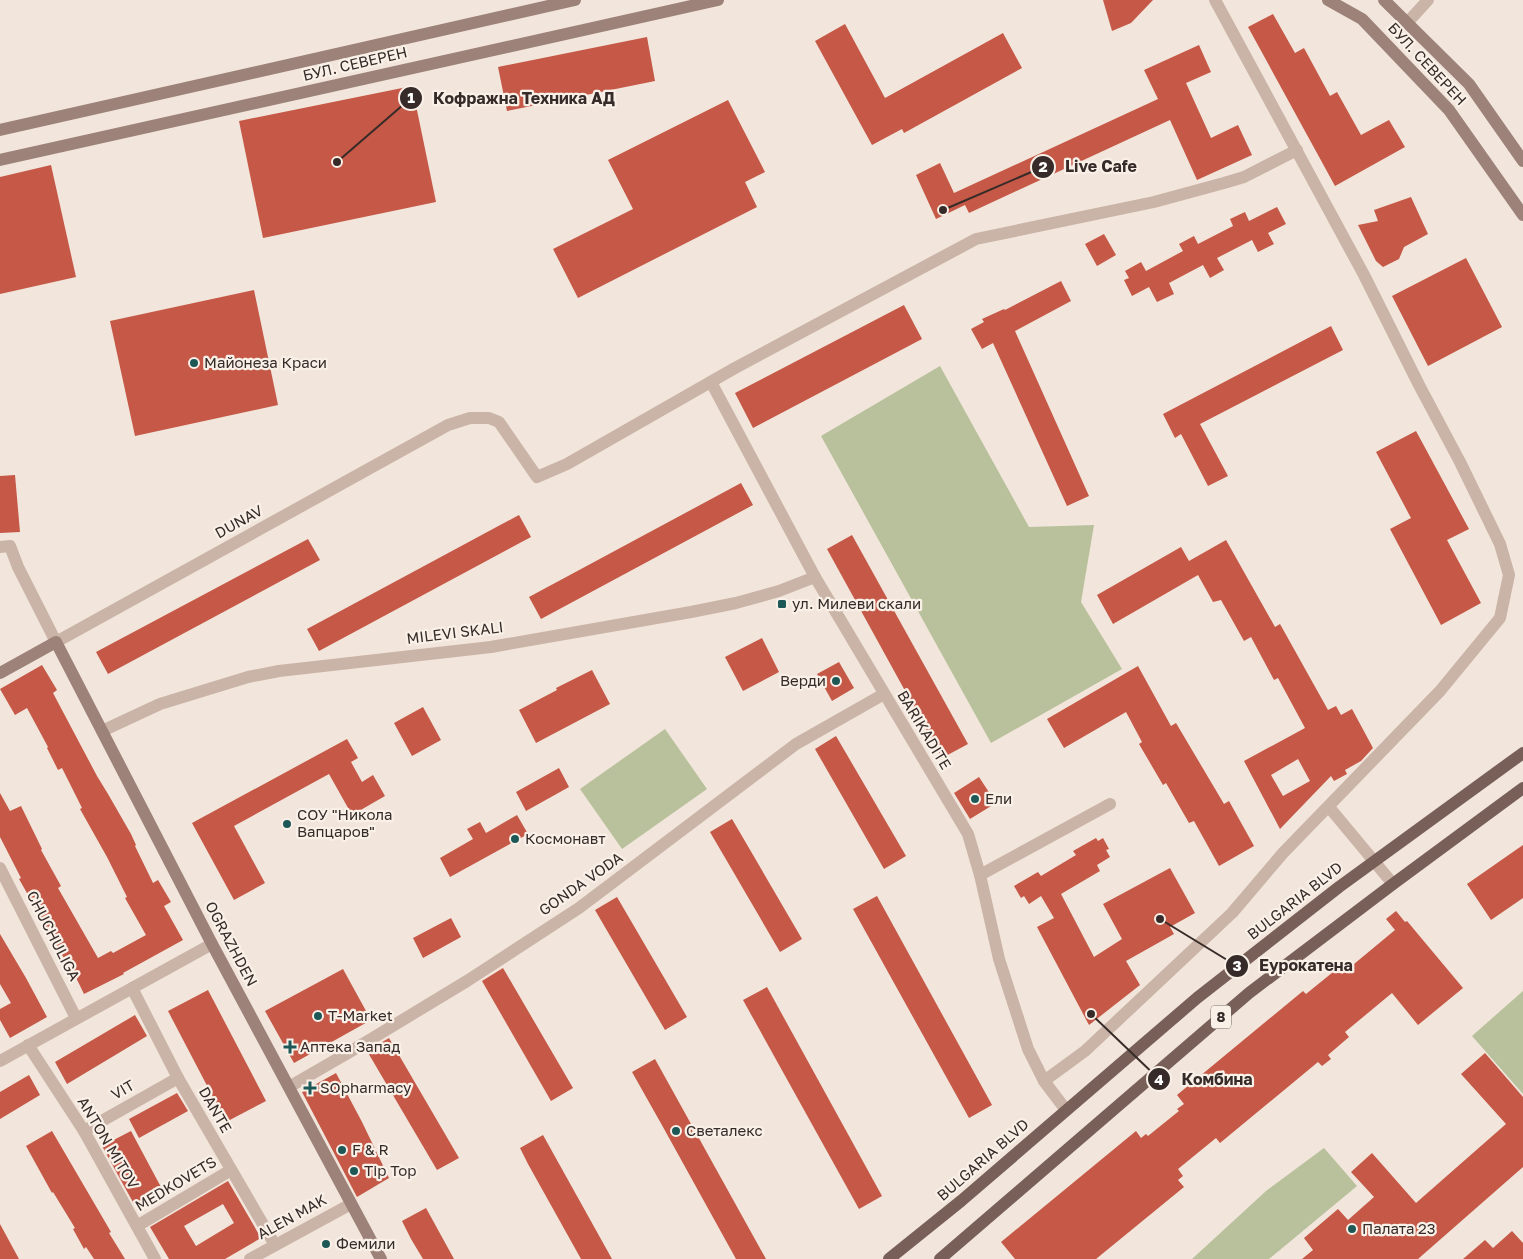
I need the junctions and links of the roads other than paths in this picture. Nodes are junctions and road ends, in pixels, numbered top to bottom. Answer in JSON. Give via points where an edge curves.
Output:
{"nodes":[{"id":1,"x":575,"y":0,"type":"edge"},
{"id":2,"x":718,"y":0,"type":"edge"},
{"id":3,"x":1216,"y":0,"type":"edge"},
{"id":4,"x":1328,"y":0,"type":"edge"},
{"id":5,"x":1384,"y":0,"type":"edge"},
{"id":6,"x":1428,"y":0,"type":"edge"},
{"id":7,"x":1407,"y":23,"type":"junction"},
{"id":8,"x":0,"y":130,"type":"edge"},
{"id":9,"x":1297,"y":150,"type":"junction"},
{"id":10,"x":0,"y":160,"type":"edge"},
{"id":11,"x":1523,"y":161,"type":"edge"},
{"id":12,"x":1523,"y":216,"type":"edge"},
{"id":13,"x":711,"y":382,"type":"junction"},
{"id":14,"x":0,"y":548,"type":"edge"},
{"id":15,"x":815,"y":577,"type":"junction"},
{"id":16,"x":56,"y":642,"type":"junction"},
{"id":17,"x":0,"y":673,"type":"edge"},
{"id":18,"x":884,"y":694,"type":"junction"},
{"id":19,"x":102,"y":731,"type":"junction"},
{"id":20,"x":1523,"y":754,"type":"edge"},
{"id":21,"x":1523,"y":788,"type":"edge"},
{"id":22,"x":1110,"y":804,"type":"dead end"},
{"id":23,"x":1329,"y":807,"type":"junction"},
{"id":24,"x":1374,"y":861,"type":"junction"},
{"id":25,"x":0,"y":868,"type":"edge"},
{"id":26,"x":980,"y":875,"type":"junction"},
{"id":27,"x":1393,"y":884,"type":"junction"},
{"id":28,"x":212,"y":944,"type":"junction"},
{"id":29,"x":132,"y":988,"type":"junction"},
{"id":30,"x":76,"y":1018,"type":"junction"},
{"id":31,"x":28,"y":1045,"type":"junction"},
{"id":32,"x":0,"y":1061,"type":"edge"},
{"id":33,"x":178,"y":1078,"type":"junction"},
{"id":34,"x":1044,"y":1081,"type":"junction"},
{"id":35,"x":288,"y":1087,"type":"junction"},
{"id":36,"x":1066,"y":1110,"type":"junction"},
{"id":37,"x":84,"y":1131,"type":"junction"},
{"id":38,"x":231,"y":1170,"type":"junction"},
{"id":39,"x":351,"y":1204,"type":"junction"},
{"id":40,"x":137,"y":1226,"type":"junction"},
{"id":41,"x":274,"y":1245,"type":"junction"},
{"id":42,"x":155,"y":1259,"type":"edge"},
{"id":43,"x":250,"y":1259,"type":"edge"},
{"id":44,"x":381,"y":1259,"type":"edge"},
{"id":45,"x":889,"y":1259,"type":"edge"},
{"id":46,"x":940,"y":1259,"type":"edge"}],
"edges":[{"from":1,"to":8,"type":"main road","name":"БУЛ. СЕВЕРЕН"},
{"from":2,"to":10,"type":"main road","name":"БУЛ. СЕВЕРЕН"},
{"from":3,"to":9,"type":"street"},
{"from":4,"to":12,"type":"main road","name":"БУЛ. СЕВЕРЕН","via":[[1362,19],[1450,110]]},
{"from":5,"to":7,"type":"main road","name":"БУЛ. СЕВЕРЕН"},
{"from":6,"to":7,"type":"street"},
{"from":7,"to":11,"type":"main road","name":"БУЛ. СЕВЕРЕН","via":[[1469,84]]},
{"from":9,"to":13,"type":"street","via":[[1224,183],[1154,202],[976,239]]},
{"from":9,"to":23,"type":"street","via":[[1460,462],[1500,544],[1509,576],[1500,618],[1440,691]]},
{"from":13,"to":15,"type":"street","name":"BARIKADITE"},
{"from":13,"to":16,"type":"street","name":"DUNAV","via":[[567,464],[537,477],[499,422],[489,418],[470,418],[448,425]]},
{"from":14,"to":16,"type":"street","via":[[10,546]]},
{"from":15,"to":18,"type":"street","name":"BARIKADITE"},
{"from":15,"to":19,"type":"street","name":"MILEVI SKALI","via":[[736,603],[691,612],[491,646],[279,670],[160,704]]},
{"from":16,"to":17,"type":"main road","name":"DUNAV"},
{"from":16,"to":19,"type":"main road","name":"OGRAZHDEN"},
{"from":18,"to":26,"type":"street","name":"BARIKADITE","via":[[968,834]]},
{"from":18,"to":35,"type":"street","name":"GONDA VODA","via":[[796,744],[579,908],[466,981]]},
{"from":19,"to":28,"type":"main road","name":"OGRAZHDEN"},
{"from":20,"to":24,"type":"main road","name":"BULGARIA BLVD","number":"8"},
{"from":21,"to":27,"type":"main road","number":"8"},
{"from":22,"to":26,"type":"street"},
{"from":23,"to":24,"type":"street"},
{"from":23,"to":34,"type":"street","via":[[1283,853],[1232,913],[1085,1051]]},
{"from":24,"to":27,"type":"street"},
{"from":24,"to":36,"type":"main road","name":"BULGARIA BLVD","number":"8","via":[[1197,998]]},
{"from":25,"to":30,"type":"street","name":"CHUCHULIGA"},
{"from":26,"to":34,"type":"street","name":"BARIKADITE","via":[[999,959],[1028,1049]]},
{"from":27,"to":46,"type":"main road","number":"8","via":[[1249,993]]},
{"from":28,"to":29,"type":"street"},
{"from":28,"to":35,"type":"main road","name":"OGRAZHDEN"},
{"from":29,"to":30,"type":"street"},
{"from":29,"to":33,"type":"street","name":"DANTE"},
{"from":30,"to":31,"type":"street"},
{"from":31,"to":32,"type":"street"},
{"from":31,"to":37,"type":"street","name":"ANTON MITOV"},
{"from":33,"to":37,"type":"street","name":"VIT"},
{"from":33,"to":38,"type":"street","name":"DANTE"},
{"from":34,"to":36,"type":"street","name":"BARIKADITE"},
{"from":35,"to":39,"type":"main road","name":"OGRAZHDEN"},
{"from":36,"to":45,"type":"main road","name":"BULGARIA BLVD","number":"8"},
{"from":37,"to":40,"type":"street","name":"ANTON MITOV"},
{"from":38,"to":40,"type":"street","name":"MEDKOVETS"},
{"from":38,"to":41,"type":"street","name":"DANTE"},
{"from":39,"to":41,"type":"street","name":"ALEN MAK"},
{"from":39,"to":44,"type":"main road","name":"OGRAZHDEN"},
{"from":40,"to":42,"type":"street","name":"ANTON MITOV"},
{"from":41,"to":43,"type":"street","name":"ALEN MAK"}]}
